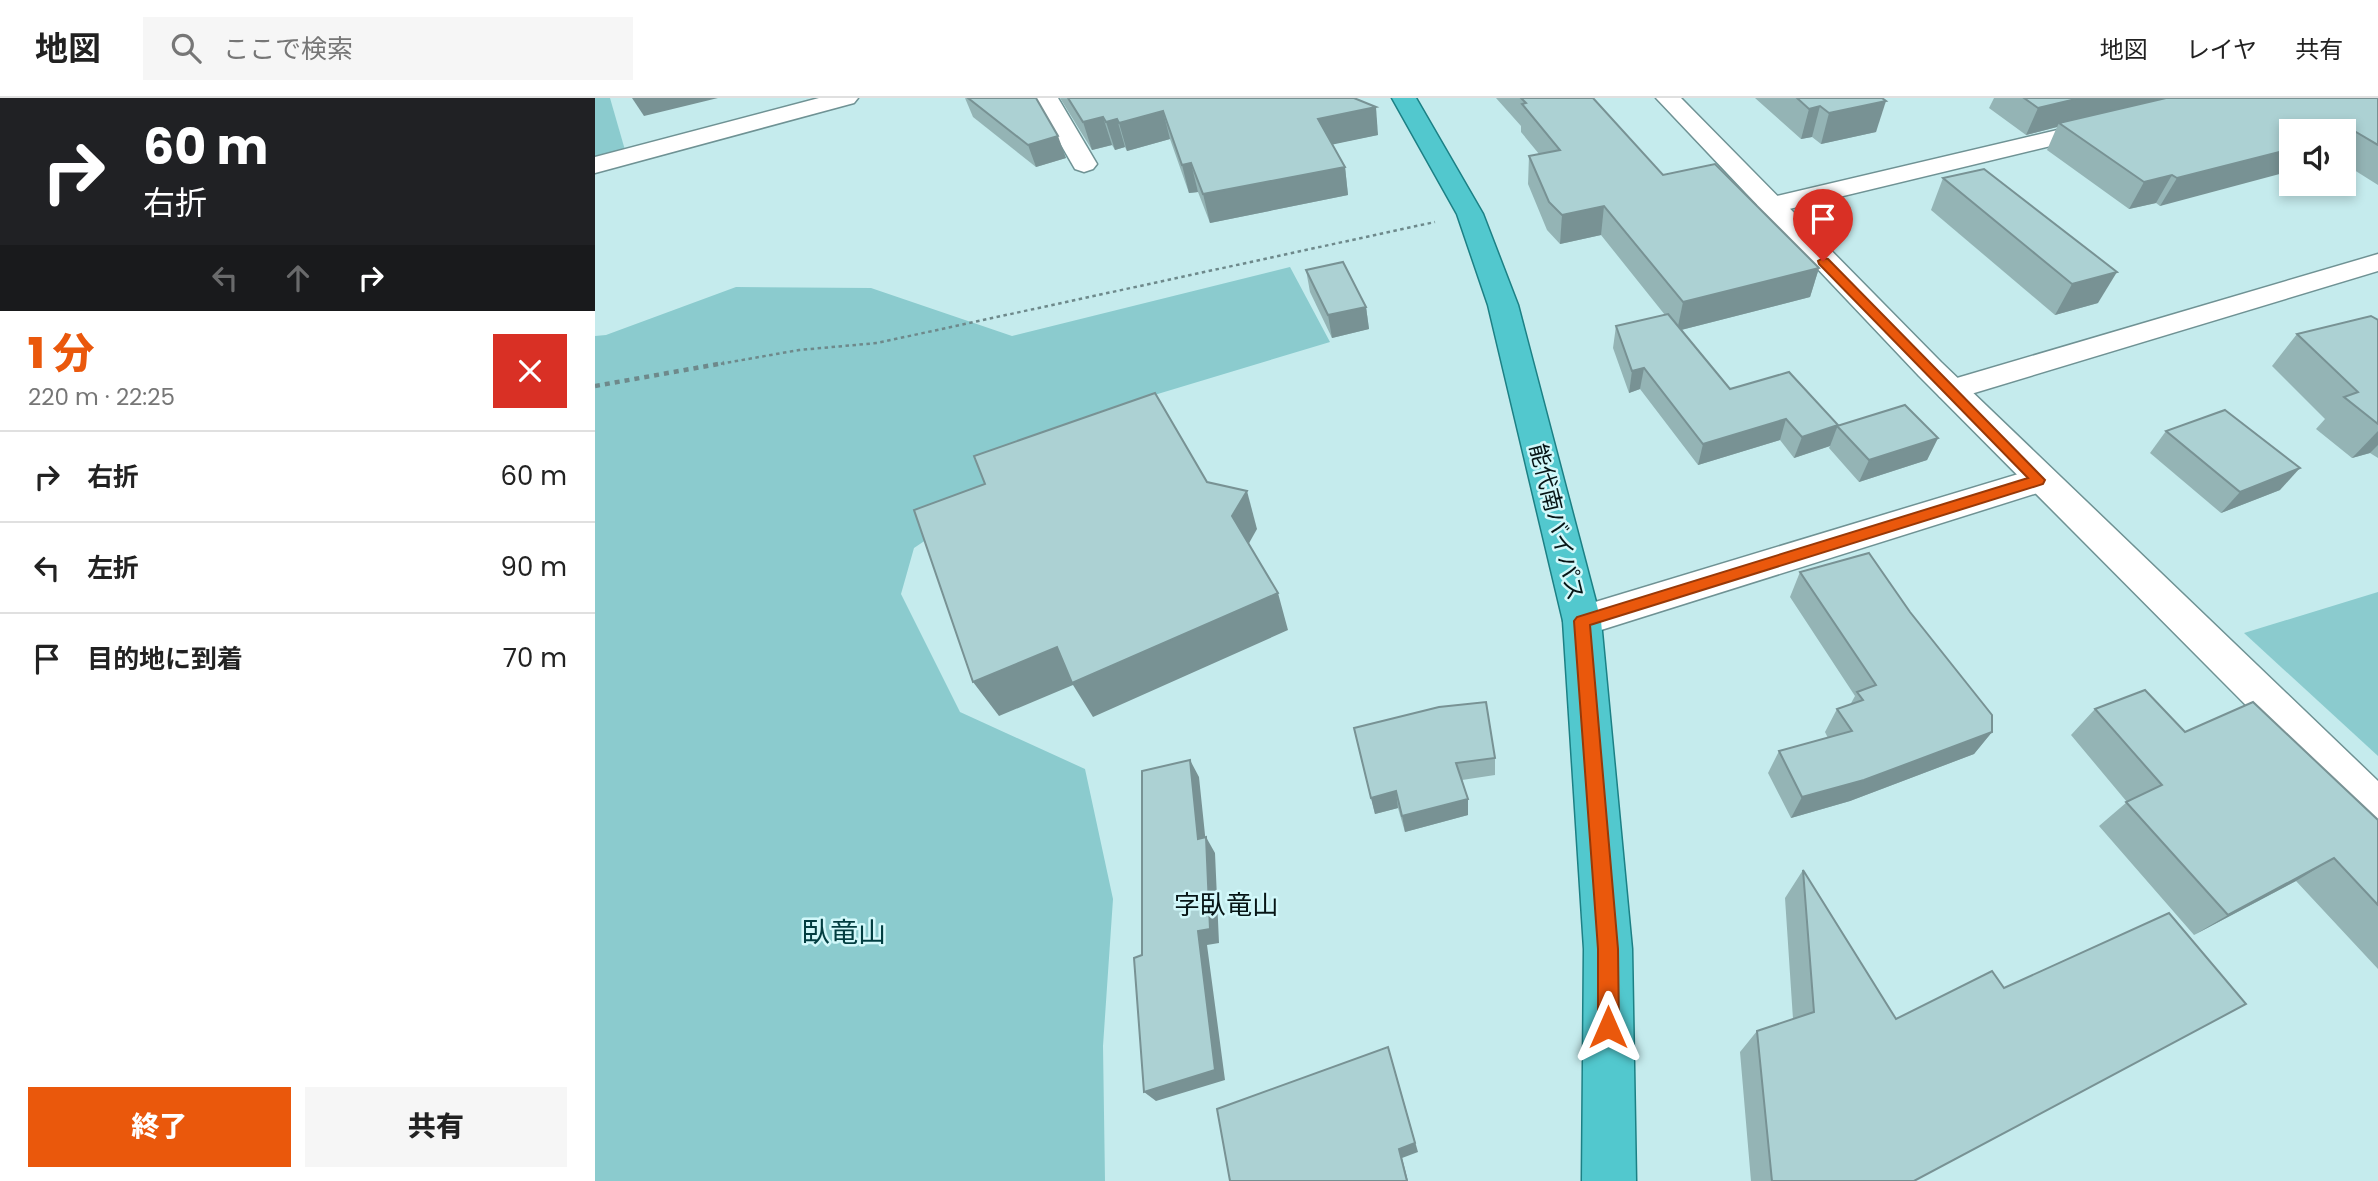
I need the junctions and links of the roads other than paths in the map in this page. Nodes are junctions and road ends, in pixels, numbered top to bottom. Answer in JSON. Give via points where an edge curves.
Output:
{"nodes":[{"id":1,"x":846,"y":98,"type":"edge"},
{"id":2,"x":1046,"y":98,"type":"edge"},
{"id":3,"x":1404,"y":98,"type":"edge"},
{"id":4,"x":1668,"y":98,"type":"edge"},
{"id":5,"x":2129,"y":120,"type":"edge"},
{"id":6,"x":1084,"y":164,"type":"dead end"},
{"id":7,"x":595,"y":166,"type":"edge"},
{"id":8,"x":1769,"y":206,"type":"junction"},
{"id":9,"x":2378,"y":262,"type":"edge"},
{"id":10,"x":1951,"y":390,"type":"junction"},
{"id":11,"x":2038,"y":480,"type":"junction"},
{"id":12,"x":1582,"y":621,"type":"junction"},
{"id":13,"x":2378,"y":809,"type":"edge"},
{"id":14,"x":1609,"y":1181,"type":"edge"}],
"edges":[{"from":1,"to":7,"type":"street"},
{"from":2,"to":6,"type":"street"},
{"from":3,"to":12,"type":"highway","name":"能代南バイパス","via":[[1470,214],[1503,306]]},
{"from":4,"to":8,"type":"street"},
{"from":5,"to":8,"type":"street"},
{"from":8,"to":10,"type":"street"},
{"from":9,"to":10,"type":"street"},
{"from":10,"to":11,"type":"street"},
{"from":11,"to":12,"type":"street"},
{"from":11,"to":13,"type":"street"},
{"from":12,"to":14,"type":"highway","name":"能代南バイパス","via":[[1608,949]]}]}
